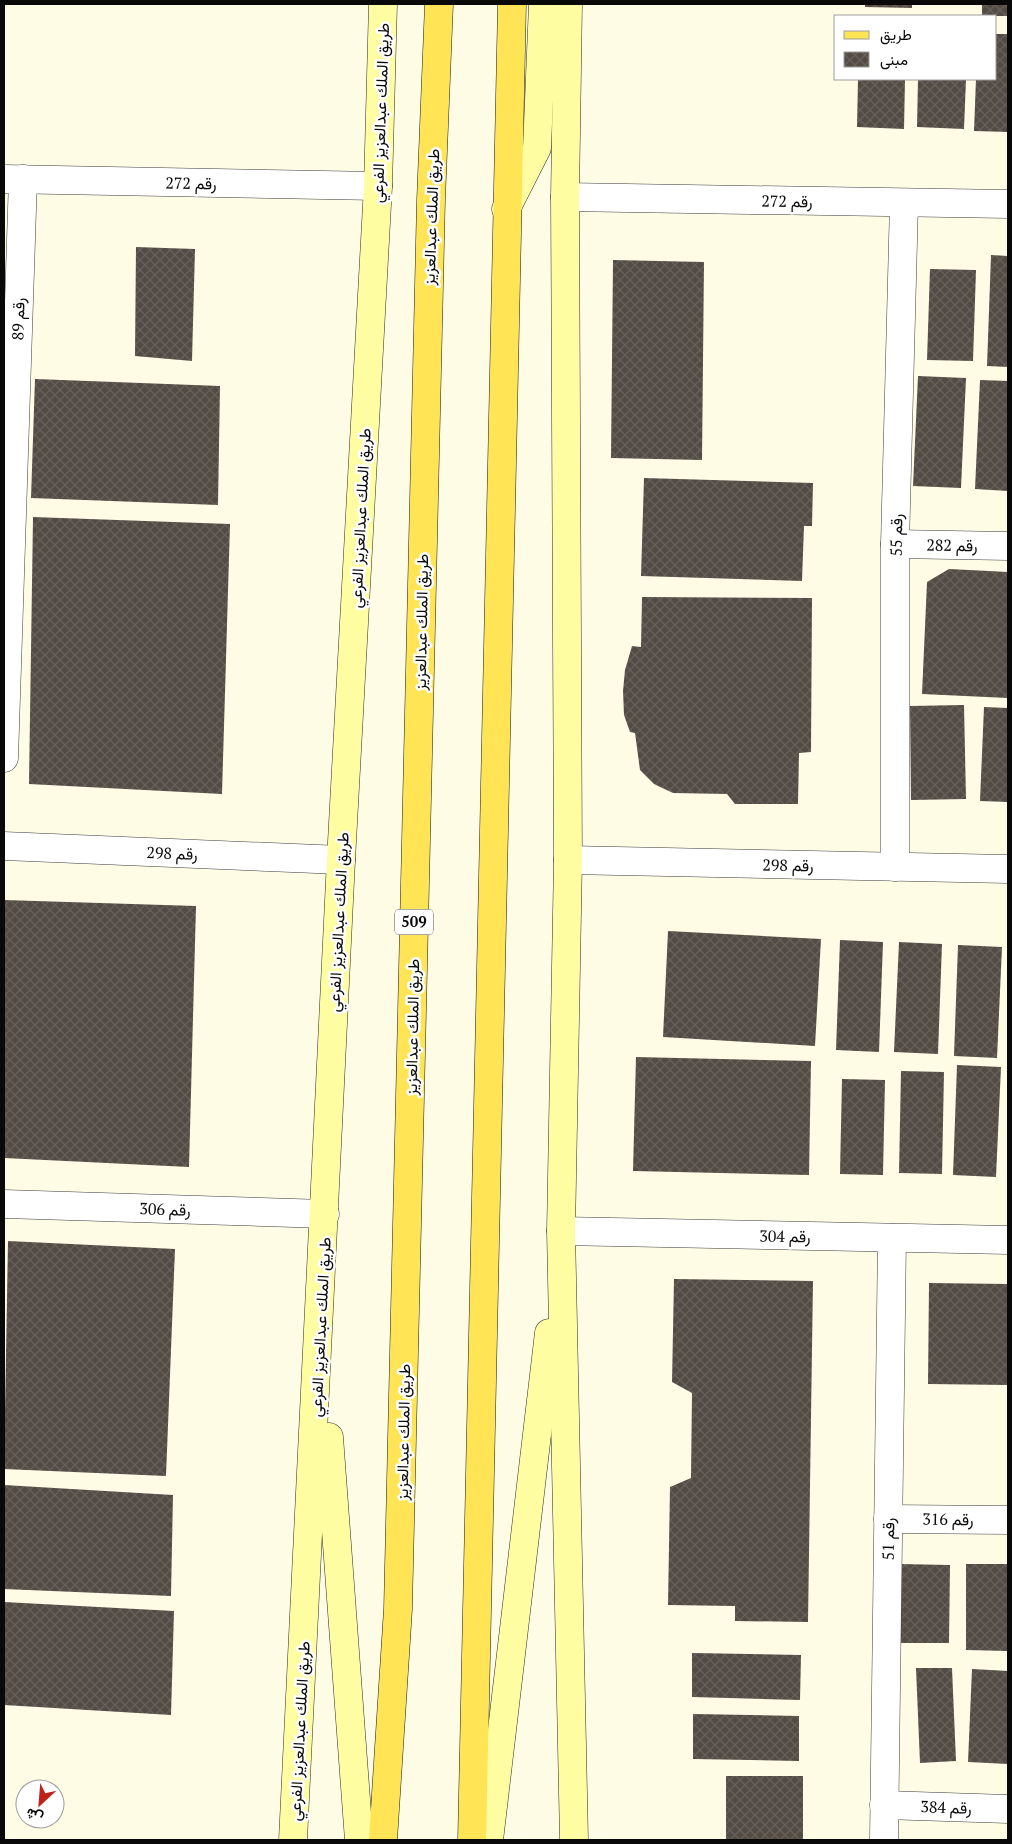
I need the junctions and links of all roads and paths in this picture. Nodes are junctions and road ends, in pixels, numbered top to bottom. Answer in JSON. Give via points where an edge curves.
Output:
{"nodes":[{"id":1,"x":383,"y":4,"type":"edge"},
{"id":2,"x":395,"y":4,"type":"edge"},
{"id":3,"x":439,"y":4,"type":"edge"},
{"id":4,"x":512,"y":4,"type":"edge"},
{"id":5,"x":544,"y":4,"type":"edge"},
{"id":6,"x":568,"y":4,"type":"edge"},
{"id":7,"x":13,"y":179,"type":"edge"},
{"id":8,"x":378,"y":186,"type":"junction"},
{"id":9,"x":565,"y":197,"type":"junction"},
{"id":10,"x":904,"y":202,"type":"junction"},
{"id":11,"x":1008,"y":204,"type":"edge"},
{"id":12,"x":506,"y":208,"type":"junction"},
{"id":13,"x":8,"y":519,"type":"edge"},
{"id":14,"x":896,"y":544,"type":"junction"},
{"id":15,"x":1008,"y":546,"type":"edge"},
{"id":16,"x":4,"y":758,"type":"edge"},
{"id":17,"x":4,"y":846,"type":"edge"},
{"id":18,"x":341,"y":860,"type":"junction"},
{"id":19,"x":568,"y":860,"type":"junction"},
{"id":20,"x":895,"y":867,"type":"junction"},
{"id":21,"x":1008,"y":869,"type":"edge"},
{"id":22,"x":4,"y":1204,"type":"edge"},
{"id":23,"x":325,"y":1214,"type":"junction"},
{"id":24,"x":561,"y":1231,"type":"junction"},
{"id":25,"x":892,"y":1238,"type":"junction"},
{"id":26,"x":1008,"y":1240,"type":"edge"},
{"id":27,"x":320,"y":1320,"type":"junction"},
{"id":28,"x":888,"y":1519,"type":"junction"},
{"id":29,"x":1008,"y":1520,"type":"edge"},
{"id":30,"x":884,"y":1805,"type":"junction"},
{"id":31,"x":1008,"y":1809,"type":"edge"},
{"id":32,"x":293,"y":1840,"type":"edge"},
{"id":33,"x":359,"y":1840,"type":"edge"},
{"id":34,"x":383,"y":1840,"type":"edge"},
{"id":35,"x":472,"y":1840,"type":"edge"},
{"id":36,"x":490,"y":1840,"type":"edge"},
{"id":37,"x":574,"y":1840,"type":"edge"},
{"id":38,"x":884,"y":1840,"type":"edge"}],
"edges":[{"from":1,"to":8,"type":"main road","name":"طريق الملك عبدالعزيز الفرعي"},
{"from":2,"to":8,"type":"main road"},
{"from":3,"to":34,"type":"main road","name":"طريق الملك عبدالعزيز","number":"509","via":[[431,200],[398,1609]]},
{"from":4,"to":12,"type":"main road"},
{"from":5,"to":12,"type":"main road","via":[[537,148]]},
{"from":6,"to":9,"type":"main road"},
{"from":7,"to":8,"type":"street","name":"رقم 272"},
{"from":7,"to":13,"type":"street","name":"رقم 89"},
{"from":8,"to":18,"type":"main road","name":"طريق الملك عبدالعزيز الفرعي"},
{"from":9,"to":10,"type":"street","name":"رقم 272"},
{"from":9,"to":19,"type":"main road"},
{"from":10,"to":11,"type":"street","name":"رقم 272"},
{"from":10,"to":14,"type":"street","name":"رقم 55"},
{"from":12,"to":35,"type":"main road"},
{"from":13,"to":16,"type":"street","name":"رقم 89"},
{"from":14,"to":15,"type":"street","name":"رقم 282"},
{"from":14,"to":20,"type":"street","name":"رقم 55"},
{"from":17,"to":18,"type":"street","name":"رقم 298"},
{"from":18,"to":23,"type":"main road","name":"طريق الملك عبدالعزيز الفرعي"},
{"from":19,"to":20,"type":"street","name":"رقم 298"},
{"from":19,"to":24,"type":"main road"},
{"from":20,"to":21,"type":"street","name":"رقم 298"},
{"from":22,"to":23,"type":"street","name":"رقم 306"},
{"from":23,"to":27,"type":"main road","name":"طريق الملك عبدالعزيز الفرعي"},
{"from":24,"to":25,"type":"street","name":"رقم 304"},
{"from":24,"to":36,"type":"main road"},
{"from":24,"to":37,"type":"main road"},
{"from":25,"to":26,"type":"street","name":"رقم 304"},
{"from":25,"to":28,"type":"street","name":"رقم 51"},
{"from":27,"to":32,"type":"main road","name":"طريق الملك عبدالعزيز الفرعي"},
{"from":27,"to":33,"type":"main road"},
{"from":28,"to":29,"type":"street","name":"رقم 316"},
{"from":28,"to":30,"type":"street","name":"رقم 51"},
{"from":30,"to":31,"type":"street","name":"رقم 384"},
{"from":30,"to":38,"type":"street","name":"رقم 51"}]}
